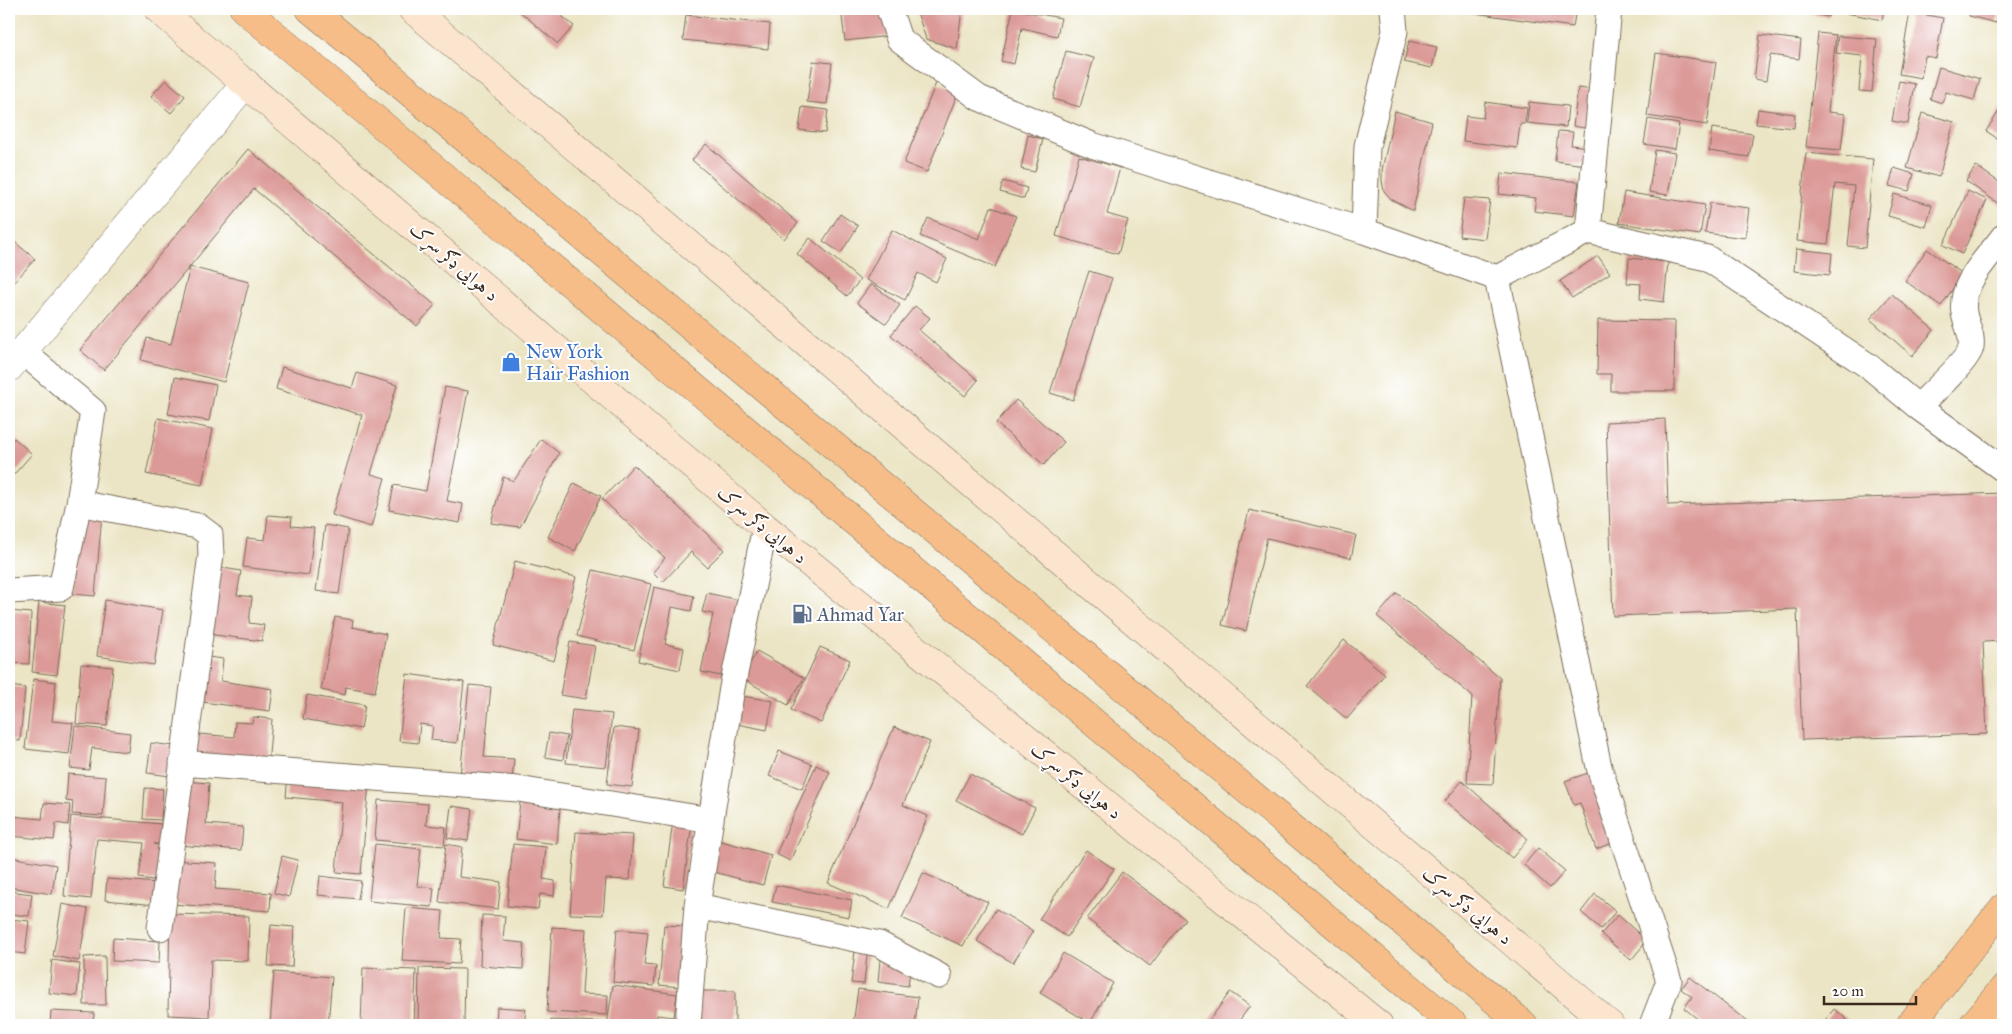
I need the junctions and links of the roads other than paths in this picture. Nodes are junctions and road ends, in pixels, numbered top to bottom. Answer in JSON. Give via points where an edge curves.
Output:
{"nodes":[{"id":1,"x":158,"y":9,"type":"edge"},
{"id":2,"x":244,"y":9,"type":"edge"},
{"id":3,"x":310,"y":9,"type":"edge"},
{"id":4,"x":412,"y":9,"type":"edge"},
{"id":5,"x":889,"y":9,"type":"edge"},
{"id":6,"x":1393,"y":9,"type":"edge"},
{"id":7,"x":1609,"y":9,"type":"edge"},
{"id":8,"x":246,"y":83,"type":"junction"},
{"id":9,"x":1364,"y":231,"type":"junction"},
{"id":10,"x":1588,"y":231,"type":"junction"},
{"id":11,"x":2003,"y":237,"type":"edge"},
{"id":12,"x":1497,"y":278,"type":"junction"},
{"id":13,"x":16,"y":360,"type":"edge"},
{"id":14,"x":1918,"y":408,"type":"junction"},
{"id":15,"x":2003,"y":469,"type":"edge"},
{"id":16,"x":79,"y":503,"type":"junction"},
{"id":17,"x":765,"y":527,"type":"junction"},
{"id":18,"x":9,"y":592,"type":"edge"},
{"id":19,"x":182,"y":763,"type":"junction"},
{"id":20,"x":711,"y":820,"type":"junction"},
{"id":21,"x":697,"y":906,"type":"junction"},
{"id":22,"x":2003,"y":908,"type":"edge"},
{"id":23,"x":160,"y":928,"type":"dead end"},
{"id":24,"x":939,"y":976,"type":"dead end"},
{"id":25,"x":2003,"y":989,"type":"edge"},
{"id":26,"x":688,"y":1025,"type":"edge"},
{"id":27,"x":1379,"y":1025,"type":"edge"},
{"id":28,"x":1454,"y":1025,"type":"edge"},
{"id":29,"x":1524,"y":1025,"type":"edge"},
{"id":30,"x":1610,"y":1025,"type":"edge"},
{"id":31,"x":1652,"y":1025,"type":"edge"},
{"id":32,"x":1910,"y":1025,"type":"edge"},
{"id":33,"x":1974,"y":1025,"type":"edge"}],
"edges":[{"from":1,"to":8,"type":"main road","name":"د هوایی ډګر سړک"},
{"from":2,"to":28,"type":"main road"},
{"from":3,"to":29,"type":"main road"},
{"from":4,"to":30,"type":"main road","name":"د هوایی ډګر سړک"},
{"from":5,"to":9,"type":"street","via":[[899,39],[978,98],[1092,146]]},
{"from":6,"to":9,"type":"street","via":[[1395,31],[1367,146]]},
{"from":7,"to":10,"type":"street"},
{"from":8,"to":13,"type":"street"},
{"from":8,"to":17,"type":"main road","name":"د هوایی ډګر سړک"},
{"from":9,"to":12,"type":"street"},
{"from":10,"to":12,"type":"street"},
{"from":10,"to":14,"type":"street","via":[[1706,258],[1870,367]]},
{"from":11,"to":14,"type":"street","via":[[1965,289],[1964,313],[1971,332],[1971,348],[1962,362]]},
{"from":12,"to":31,"type":"street","via":[[1599,768],[1669,980]]},
{"from":13,"to":16,"type":"street","via":[[93,410]]},
{"from":14,"to":15,"type":"street"},
{"from":16,"to":18,"type":"street","via":[[61,588]]},
{"from":16,"to":19,"type":"street","via":[[198,526],[210,536],[211,555]]},
{"from":17,"to":20,"type":"street","via":[[732,688]]},
{"from":17,"to":27,"type":"main road","name":"د هوایی ډګر سړک"},
{"from":19,"to":20,"type":"street","via":[[518,789]]},
{"from":19,"to":23,"type":"street"},
{"from":20,"to":21,"type":"street"},
{"from":21,"to":24,"type":"street","via":[[879,944]]},
{"from":21,"to":26,"type":"street"},
{"from":22,"to":32,"type":"main road"},
{"from":25,"to":33,"type":"main road"}]}
